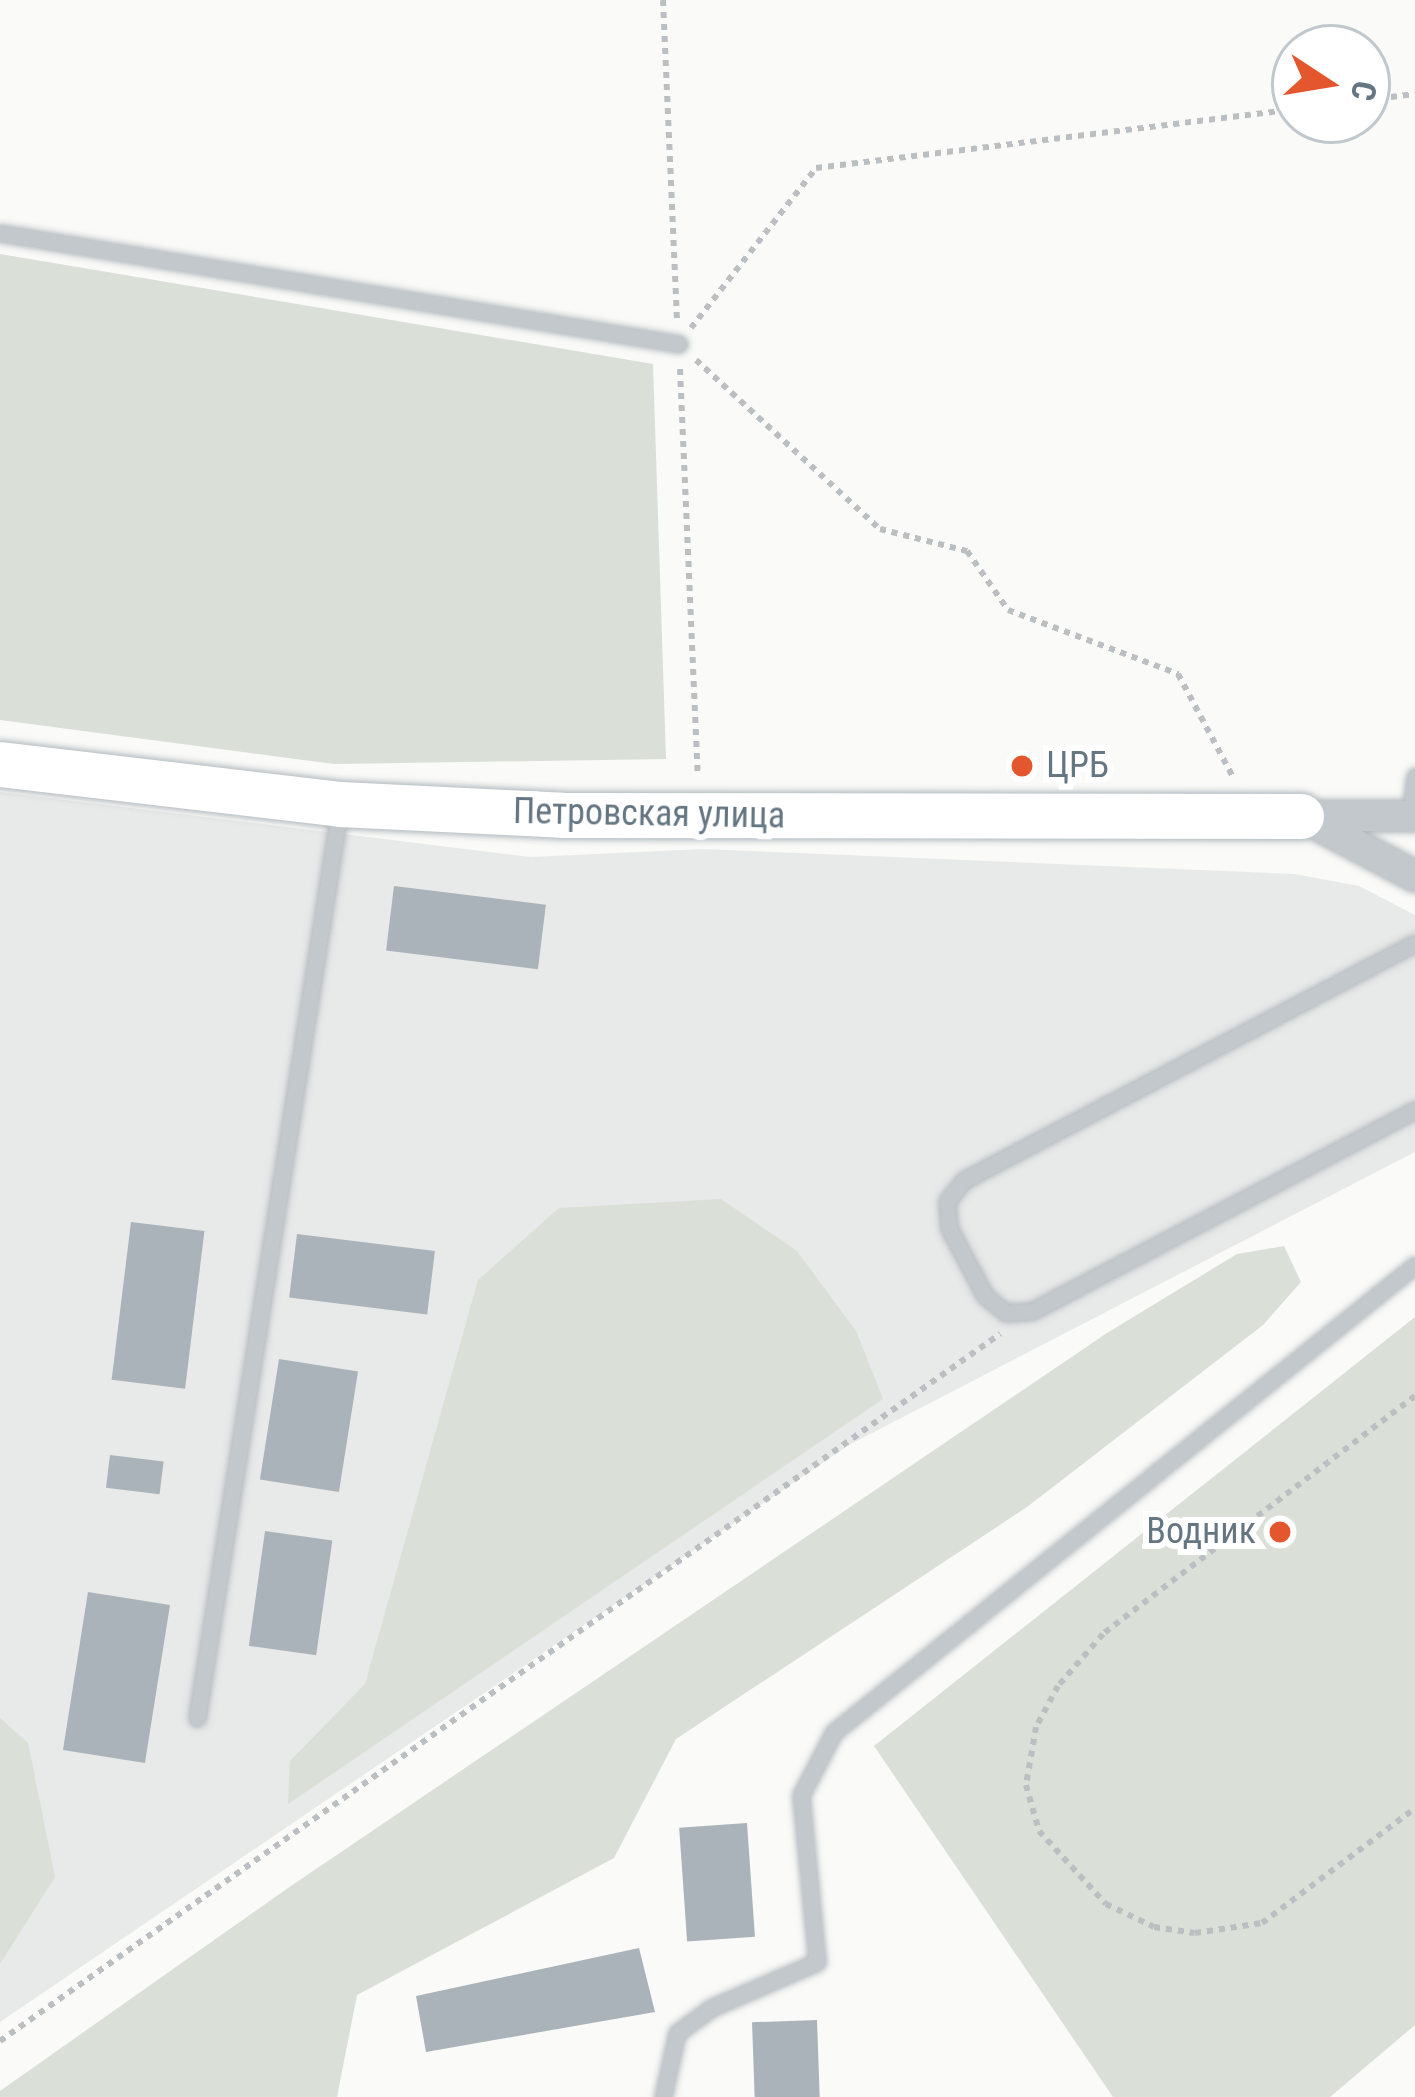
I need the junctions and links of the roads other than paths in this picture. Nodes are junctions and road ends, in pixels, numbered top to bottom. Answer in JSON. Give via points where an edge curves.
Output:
{"nodes":[{"id":1,"x":0,"y":233,"type":"edge"},
{"id":2,"x":679,"y":344,"type":"road end"},
{"id":3,"x":0,"y":764,"type":"edge"},
{"id":4,"x":1415,"y":776,"type":"edge"},
{"id":5,"x":340,"y":804,"type":"junction"},
{"id":6,"x":1301,"y":816,"type":"junction"},
{"id":7,"x":1412,"y":816,"type":"edge"},
{"id":8,"x":1415,"y":876,"type":"edge"},
{"id":9,"x":1415,"y":943,"type":"edge"},
{"id":10,"x":1415,"y":1110,"type":"edge"},
{"id":11,"x":1415,"y":1265,"type":"edge"},
{"id":12,"x":197,"y":1718,"type":"dead end"},
{"id":13,"x":663,"y":2097,"type":"edge"}],
"edges":[{"from":1,"to":2,"type":"lane"},
{"from":3,"to":5,"type":"street","name":"Петровская улица"},
{"from":4,"to":7,"type":"lane"},
{"from":5,"to":6,"type":"street","name":"Петровская улица","via":[[700,817]]},
{"from":5,"to":12,"type":"lane"},
{"from":6,"to":7,"type":"street"},
{"from":6,"to":8,"type":"street"},
{"from":9,"to":10,"type":"lane","via":[[964,1180],[947,1201],[949,1228],[985,1296],[1006,1313],[1032,1311]]},
{"from":11,"to":13,"type":"lane","via":[[834,1732],[801,1796],[817,1962],[711,2008],[677,2033]]}]}
